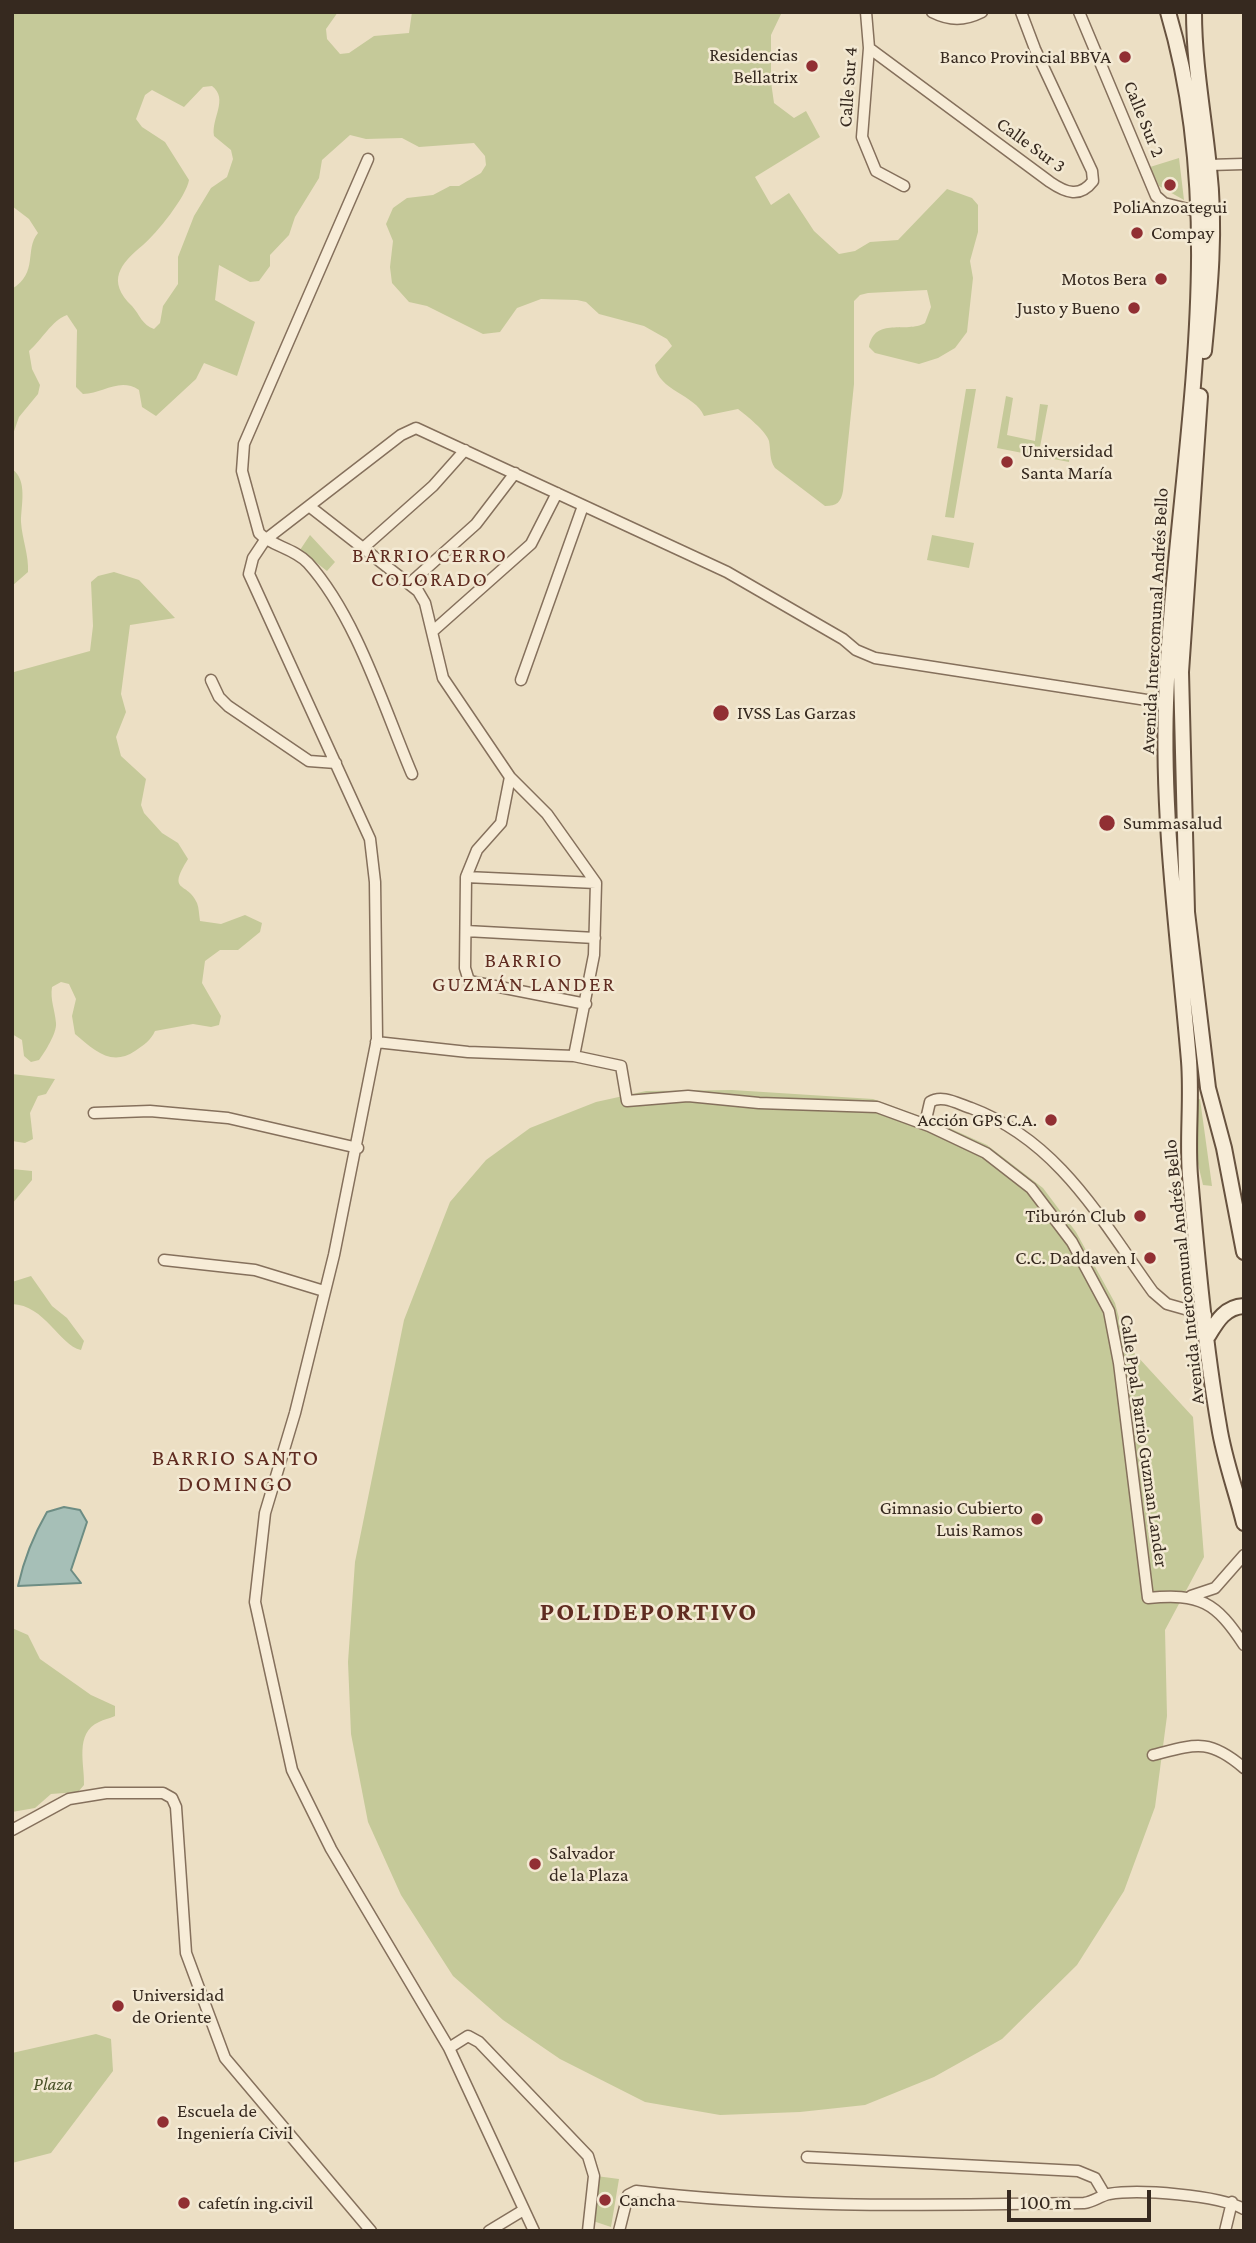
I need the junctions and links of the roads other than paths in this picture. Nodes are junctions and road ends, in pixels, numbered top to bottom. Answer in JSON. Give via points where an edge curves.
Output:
{"nodes":[{"id":1,"x":866,"y":12,"type":"edge"},
{"id":2,"x":932,"y":12,"type":"edge"},
{"id":3,"x":982,"y":12,"type":"edge"},
{"id":4,"x":1021,"y":12,"type":"edge"},
{"id":5,"x":1079,"y":12,"type":"edge"},
{"id":6,"x":1168,"y":12,"type":"edge"},
{"id":7,"x":1195,"y":12,"type":"edge"},
{"id":8,"x":869,"y":48,"type":"junction"},
{"id":9,"x":368,"y":159,"type":"dead end"},
{"id":10,"x":1244,"y":164,"type":"edge"},
{"id":11,"x":1209,"y":165,"type":"junction"},
{"id":12,"x":904,"y":186,"type":"dead end"},
{"id":13,"x":1200,"y":212,"type":"junction"},
{"id":14,"x":465,"y":450,"type":"junction"},
{"id":15,"x":515,"y":473,"type":"junction"},
{"id":16,"x":556,"y":492,"type":"junction"},
{"id":17,"x":309,"y":506,"type":"junction"},
{"id":18,"x":583,"y":506,"type":"junction"},
{"id":19,"x":265,"y":540,"type":"junction"},
{"id":20,"x":362,"y":550,"type":"junction"},
{"id":21,"x":409,"y":584,"type":"junction"},
{"id":22,"x":433,"y":631,"type":"junction"},
{"id":23,"x":211,"y":680,"type":"dead end"},
{"id":24,"x":522,"y":680,"type":"dead end"},
{"id":25,"x":1166,"y":703,"type":"junction"},
{"id":26,"x":336,"y":763,"type":"junction"},
{"id":27,"x":412,"y":774,"type":"dead end"},
{"id":28,"x":510,"y":777,"type":"junction"},
{"id":29,"x":467,"y":877,"type":"junction"},
{"id":30,"x":596,"y":883,"type":"junction"},
{"id":31,"x":466,"y":930,"type":"junction"},
{"id":32,"x":595,"y":938,"type":"junction"},
{"id":33,"x":586,"y":1004,"type":"junction"},
{"id":34,"x":376,"y":1042,"type":"junction"},
{"id":35,"x":574,"y":1056,"type":"junction"},
{"id":36,"x":94,"y":1112,"type":"dead end"},
{"id":37,"x":929,"y":1126,"type":"junction"},
{"id":38,"x":358,"y":1148,"type":"junction"},
{"id":39,"x":1244,"y":1252,"type":"edge"},
{"id":40,"x":164,"y":1261,"type":"dead end"},
{"id":41,"x":324,"y":1291,"type":"junction"},
{"id":42,"x":1239,"y":1306,"type":"edge"},
{"id":43,"x":1206,"y":1315,"type":"junction"},
{"id":44,"x":1208,"y":1336,"type":"junction"},
{"id":45,"x":1244,"y":1522,"type":"edge"},
{"id":46,"x":1244,"y":1555,"type":"edge"},
{"id":47,"x":1188,"y":1596,"type":"junction"},
{"id":48,"x":1244,"y":1645,"type":"edge"},
{"id":49,"x":1153,"y":1755,"type":"dead end"},
{"id":50,"x":1244,"y":1768,"type":"edge"},
{"id":51,"x":12,"y":1830,"type":"edge"},
{"id":52,"x":449,"y":2048,"type":"junction"},
{"id":53,"x":807,"y":2157,"type":"dead end"},
{"id":54,"x":1105,"y":2194,"type":"junction"},
{"id":55,"x":1231,"y":2202,"type":"junction"},
{"id":56,"x":1244,"y":2209,"type":"edge"},
{"id":57,"x":522,"y":2211,"type":"junction"},
{"id":58,"x":371,"y":2231,"type":"edge"},
{"id":59,"x":489,"y":2231,"type":"edge"},
{"id":60,"x":534,"y":2231,"type":"edge"},
{"id":61,"x":588,"y":2231,"type":"edge"},
{"id":62,"x":619,"y":2231,"type":"edge"},
{"id":63,"x":1225,"y":2231,"type":"edge"}],
"edges":[{"from":1,"to":8,"type":"street","name":"Calle Sur 4"},
{"from":2,"to":3,"type":"street","via":[[968,19]]},
{"from":4,"to":8,"type":"street","name":"Calle Sur 3","via":[[1092,172],[1093,180],[1078,192],[1066,193],[1050,182]]},
{"from":5,"to":13,"type":"street","name":"Calle Sur 2","via":[[1156,196],[1164,203]]},
{"from":6,"to":13,"type":"main road","name":"Avenida Intercomunal Andrés Bello"},
{"from":7,"to":11,"type":"main road","name":"Avenida Intercomunal Andrés Bello","via":[[1195,52]]},
{"from":8,"to":12,"type":"street","name":"Calle Sur 4","via":[[864,148],[876,171]]},
{"from":9,"to":19,"type":"street","via":[[244,444],[242,471],[255,525]]},
{"from":10,"to":11,"type":"street"},
{"from":11,"to":39,"type":"main road","name":"Avenida Intercomunal Andrés Bello","via":[[1211,284],[1192,481],[1181,733],[1186,912],[1208,1088]]},
{"from":13,"to":25,"type":"main road","name":"Avenida Intercomunal Andrés Bello","via":[[1198,311]]},
{"from":14,"to":15,"type":"street"},
{"from":14,"to":17,"type":"street","via":[[423,429],[408,430]]},
{"from":14,"to":20,"type":"street","via":[[433,486]]},
{"from":15,"to":16,"type":"street"},
{"from":15,"to":21,"type":"street","via":[[476,524]]},
{"from":16,"to":18,"type":"street"},
{"from":16,"to":22,"type":"street","via":[[531,544]]},
{"from":17,"to":19,"type":"street"},
{"from":17,"to":20,"type":"street"},
{"from":18,"to":24,"type":"street"},
{"from":18,"to":25,"type":"street","via":[[727,572],[875,658]]},
{"from":19,"to":26,"type":"street","via":[[249,575]]},
{"from":19,"to":27,"type":"street","via":[[284,545],[306,561],[327,586],[345,616]]},
{"from":20,"to":21,"type":"street"},
{"from":21,"to":22,"type":"street","via":[[425,603]]},
{"from":22,"to":28,"type":"street","via":[[443,678]]},
{"from":23,"to":26,"type":"street","via":[[228,706],[309,761]]},
{"from":25,"to":43,"type":"main road","name":"Avenida Intercomunal Andrés Bello","via":[[1168,848],[1190,1073],[1190,1177]]},
{"from":26,"to":34,"type":"street","via":[[363,817],[374,860]]},
{"from":28,"to":29,"type":"street","via":[[501,823],[477,850]]},
{"from":28,"to":30,"type":"street","via":[[547,814]]},
{"from":29,"to":30,"type":"street"},
{"from":29,"to":31,"type":"street"},
{"from":30,"to":32,"type":"street"},
{"from":31,"to":32,"type":"street"},
{"from":31,"to":33,"type":"street","via":[[469,981]]},
{"from":32,"to":33,"type":"street"},
{"from":33,"to":35,"type":"street"},
{"from":34,"to":35,"type":"street"},
{"from":34,"to":38,"type":"street"},
{"from":35,"to":37,"type":"street","name":"Calle Ppal. Barrio Guzman Lander","via":[[621,1066],[627,1101],[688,1096],[877,1107]]},
{"from":36,"to":38,"type":"street","via":[[150,1111],[228,1118]]},
{"from":37,"to":43,"type":"street","name":"Calle Ppal. Barrio Guzman Lander","via":[[928,1108],[936,1098],[986,1114],[1022,1134],[1073,1181],[1153,1292],[1167,1304]]},
{"from":37,"to":47,"type":"street","name":"Calle Ppal. Barrio Guzman Lander","via":[[986,1153],[1031,1188],[1092,1277],[1114,1330],[1148,1598]]},
{"from":38,"to":41,"type":"street"},
{"from":40,"to":41,"type":"street","via":[[255,1270]]},
{"from":41,"to":52,"type":"street","via":[[265,1514],[256,1602],[292,1770],[331,1849]]},
{"from":42,"to":44,"type":"main road","via":[[1219,1318]]},
{"from":43,"to":44,"type":"main road","name":"Avenida Intercomunal Andrés Bello"},
{"from":44,"to":45,"type":"main road","name":"Avenida Intercomunal Andrés Bello","via":[[1219,1429]]},
{"from":46,"to":47,"type":"street","via":[[1215,1588]]},
{"from":47,"to":48,"type":"street","name":"Calle Ppal. Barrio Guzman Lander","via":[[1220,1611]]},
{"from":49,"to":50,"type":"street","via":[[1214,1746]]},
{"from":51,"to":58,"type":"street","via":[[85,1795],[163,1793],[172,1798],[186,1953],[225,2058]]},
{"from":52,"to":57,"type":"street"},
{"from":52,"to":61,"type":"street","via":[[468,2036],[479,2042],[589,2156],[594,2176]]},
{"from":53,"to":54,"type":"street","via":[[1078,2171],[1095,2178]]},
{"from":54,"to":55,"type":"street"},
{"from":54,"to":62,"type":"street","via":[[1084,2203],[834,2205],[727,2202],[636,2191],[628,2195]]},
{"from":55,"to":56,"type":"street"},
{"from":55,"to":63,"type":"street"},
{"from":57,"to":59,"type":"street"},
{"from":57,"to":60,"type":"street"}]}
